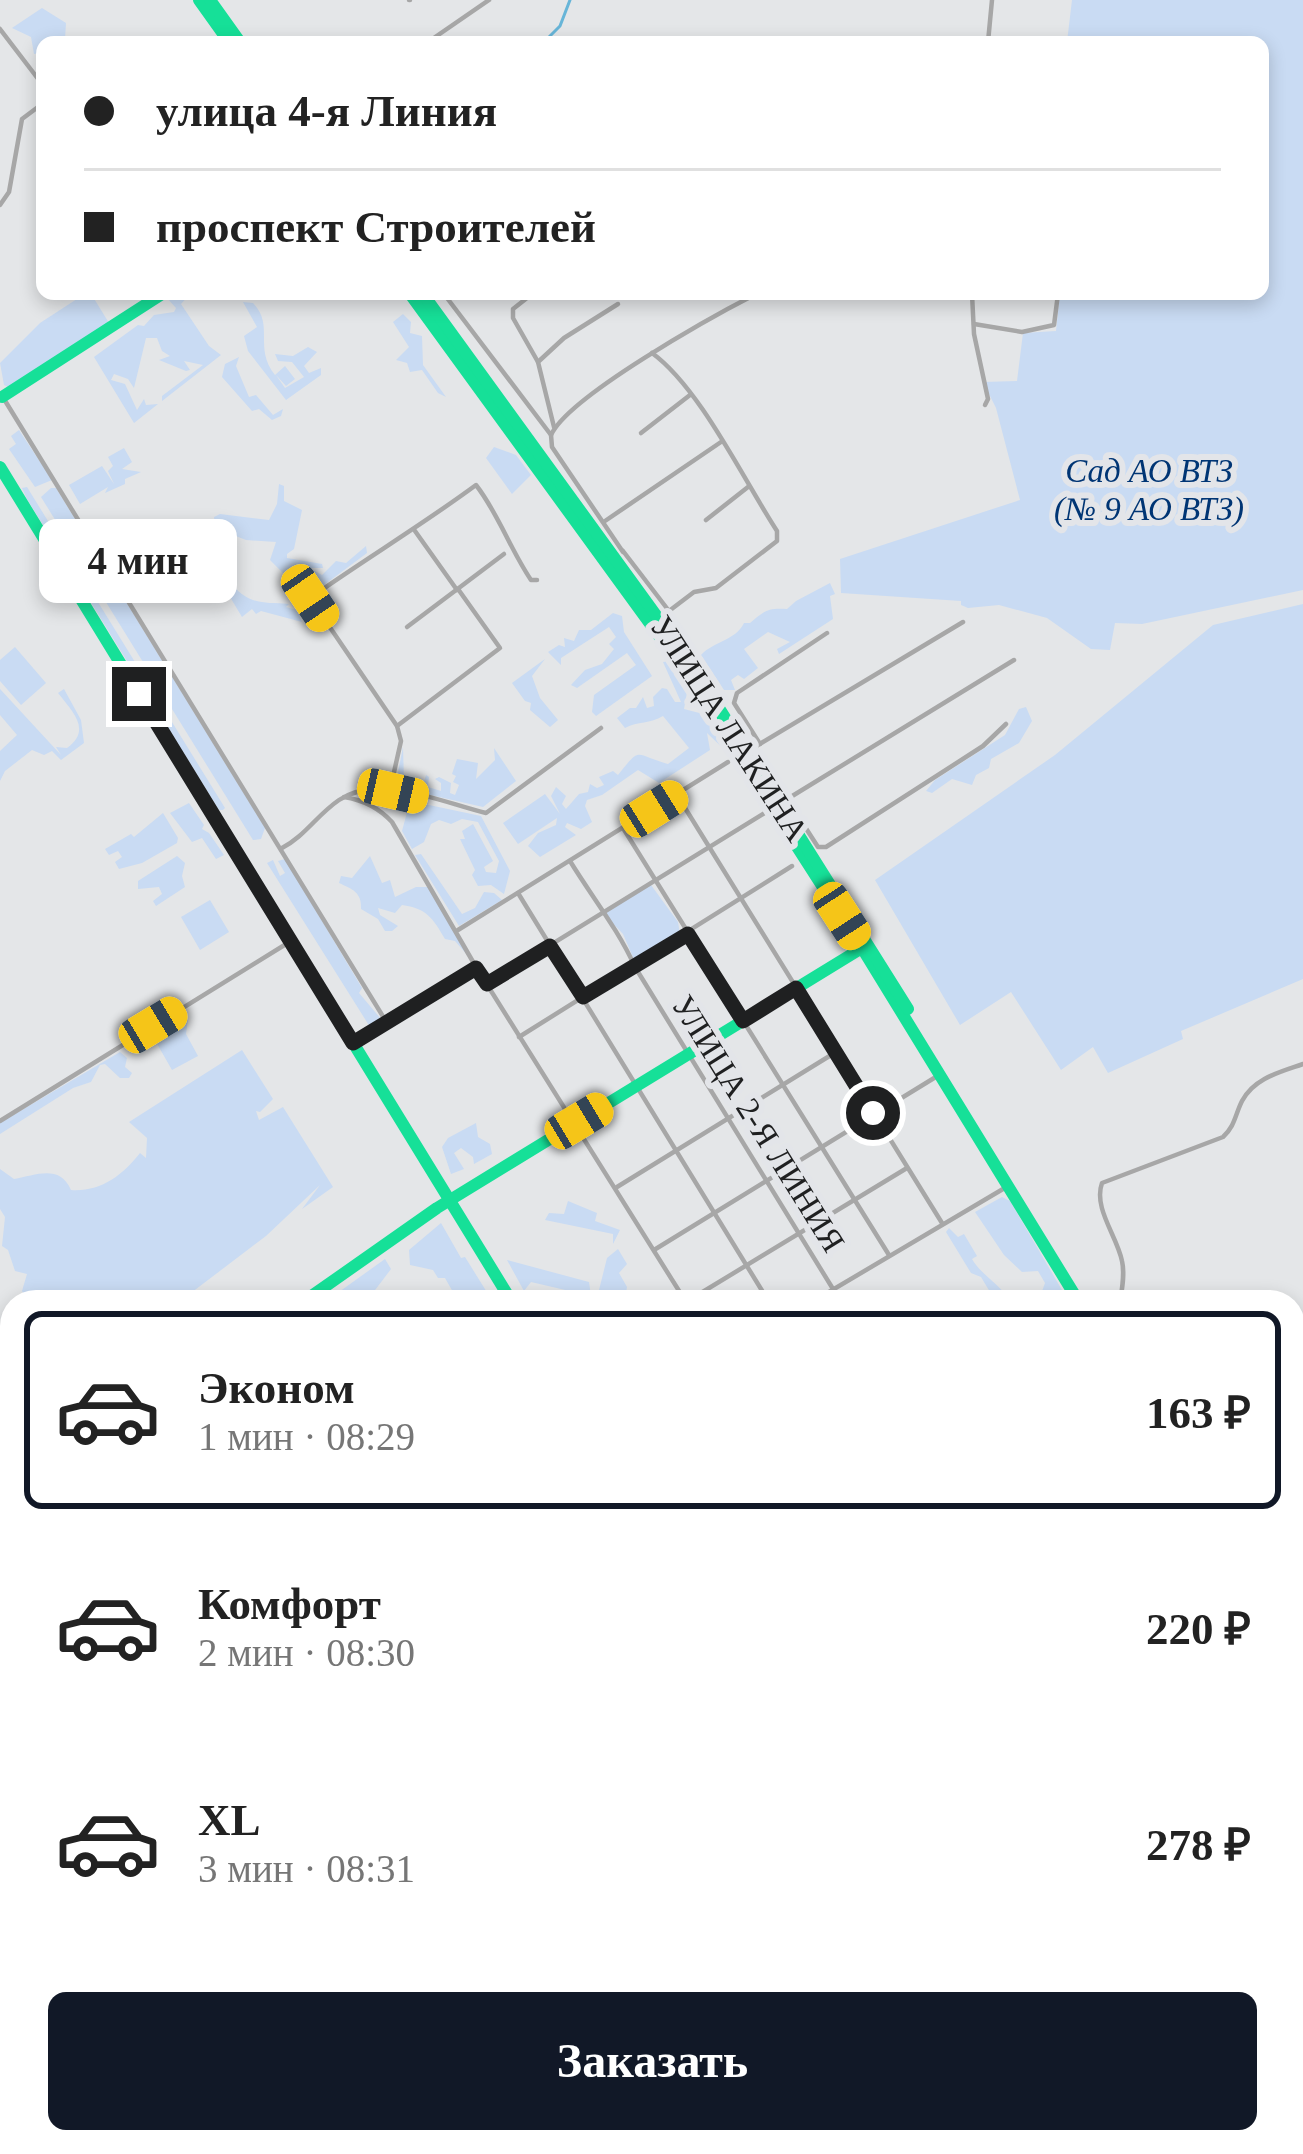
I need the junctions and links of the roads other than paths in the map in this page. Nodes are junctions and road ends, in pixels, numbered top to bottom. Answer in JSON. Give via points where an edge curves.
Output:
{"nodes":[{"id":1,"x":199,"y":0,"type":"edge"},
{"id":2,"x":210,"y":0,"type":"edge"},
{"id":3,"x":992,"y":0,"type":"edge"},
{"id":4,"x":486,"y":1,"type":"edge"},
{"id":5,"x":0,"y":28,"type":"edge"},
{"id":6,"x":225,"y":36,"type":"edge"},
{"id":7,"x":236,"y":36,"type":"edge"},
{"id":8,"x":436,"y":36,"type":"edge"},
{"id":9,"x":989,"y":36,"type":"edge"},
{"id":10,"x":36,"y":76,"type":"edge"},
{"id":11,"x":36,"y":108,"type":"edge"},
{"id":12,"x":0,"y":205,"type":"edge"},
{"id":13,"x":153,"y":300,"type":"edge"},
{"id":14,"x":414,"y":300,"type":"edge"},
{"id":15,"x":428,"y":300,"type":"edge"},
{"id":16,"x":449,"y":300,"type":"edge"},
{"id":17,"x":524,"y":300,"type":"edge"},
{"id":18,"x":745,"y":300,"type":"edge"},
{"id":19,"x":972,"y":300,"type":"edge"},
{"id":20,"x":1057,"y":300,"type":"edge"},
{"id":21,"x":618,"y":304,"type":"dead end"},
{"id":22,"x":974,"y":324,"type":"junction"},
{"id":23,"x":652,"y":353,"type":"junction"},
{"id":24,"x":538,"y":362,"type":"junction"},
{"id":25,"x":690,"y":395,"type":"junction"},
{"id":26,"x":1,"y":396,"type":"edge"},
{"id":27,"x":986,"y":405,"type":"dead end"},
{"id":28,"x":554,"y":427,"type":"junction"},
{"id":29,"x":641,"y":433,"type":"dead end"},
{"id":30,"x":550,"y":435,"type":"junction"},
{"id":31,"x":721,"y":442,"type":"junction"},
{"id":32,"x":0,"y":467,"type":"edge"},
{"id":33,"x":748,"y":487,"type":"junction"},
{"id":34,"x":706,"y":520,"type":"dead end"},
{"id":35,"x":604,"y":521,"type":"junction"},
{"id":36,"x":415,"y":531,"type":"junction"},
{"id":37,"x":504,"y":554,"type":"dead end"},
{"id":38,"x":621,"y":557,"type":"junction"},
{"id":39,"x":537,"y":580,"type":"dead end"},
{"id":40,"x":458,"y":589,"type":"junction"},
{"id":41,"x":963,"y":622,"type":"dead end"},
{"id":42,"x":407,"y":626,"type":"dead end"},
{"id":43,"x":827,"y":633,"type":"dead end"},
{"id":44,"x":1014,"y":660,"type":"dead end"},
{"id":45,"x":1006,"y":724,"type":"dead end"},
{"id":46,"x":397,"y":726,"type":"junction"},
{"id":47,"x":601,"y":728,"type":"dead end"},
{"id":48,"x":754,"y":747,"type":"junction"},
{"id":49,"x":728,"y":762,"type":"dead end"},
{"id":50,"x":390,"y":790,"type":"junction"},
{"id":51,"x":677,"y":795,"type":"junction"},
{"id":52,"x":344,"y":797,"type":"junction"},
{"id":53,"x":780,"y":803,"type":"junction"},
{"id":54,"x":623,"y":828,"type":"junction"},
{"id":55,"x":282,"y":848,"type":"junction"},
{"id":56,"x":710,"y":848,"type":"junction"},
{"id":57,"x":570,"y":861,"type":"junction"},
{"id":58,"x":792,"y":866,"type":"dead end"},
{"id":59,"x":656,"y":881,"type":"junction"},
{"id":60,"x":518,"y":893,"type":"junction"},
{"id":61,"x":742,"y":900,"type":"junction"},
{"id":62,"x":602,"y":914,"type":"junction"},
{"id":63,"x":456,"y":932,"type":"junction"},
{"id":64,"x":688,"y":934,"type":"junction"},
{"id":65,"x":291,"y":940,"type":"junction"},
{"id":66,"x":550,"y":946,"type":"junction"},
{"id":67,"x":862,"y":948,"type":"junction"},
{"id":68,"x":635,"y":967,"type":"junction"},
{"id":69,"x":476,"y":968,"type":"junction"},
{"id":70,"x":487,"y":984,"type":"junction"},
{"id":71,"x":796,"y":988,"type":"junction"},
{"id":72,"x":583,"y":997,"type":"junction"},
{"id":73,"x":743,"y":1021,"type":"junction"},
{"id":74,"x":387,"y":1023,"type":"junction"},
{"id":75,"x":519,"y":1037,"type":"junction"},
{"id":76,"x":353,"y":1043,"type":"junction"},
{"id":77,"x":836,"y":1052,"type":"junction"},
{"id":78,"x":688,"y":1054,"type":"junction"},
{"id":79,"x":1303,"y":1064,"type":"edge"},
{"id":80,"x":939,"y":1075,"type":"junction"},
{"id":81,"x":783,"y":1085,"type":"junction"},
{"id":82,"x":637,"y":1086,"type":"junction"},
{"id":83,"x":873,"y":1113,"type":"junction"},
{"id":84,"x":728,"y":1119,"type":"junction"},
{"id":85,"x":0,"y":1121,"type":"edge"},
{"id":86,"x":575,"y":1124,"type":"junction"},
{"id":87,"x":820,"y":1146,"type":"junction"},
{"id":88,"x":676,"y":1151,"type":"junction"},
{"id":89,"x":907,"y":1168,"type":"junction"},
{"id":90,"x":766,"y":1180,"type":"junction"},
{"id":91,"x":617,"y":1187,"type":"junction"},
{"id":92,"x":1009,"y":1187,"type":"junction"},
{"id":93,"x":854,"y":1200,"type":"junction"},
{"id":94,"x":450,"y":1201,"type":"junction"},
{"id":95,"x":714,"y":1212,"type":"junction"},
{"id":96,"x":942,"y":1223,"type":"junction"},
{"id":97,"x":799,"y":1233,"type":"junction"},
{"id":98,"x":654,"y":1250,"type":"junction"},
{"id":99,"x":889,"y":1256,"type":"junction"},
{"id":100,"x":746,"y":1265,"type":"junction"},
{"id":101,"x":833,"y":1289,"type":"joint"},
{"id":102,"x":320,"y":1290,"type":"edge"},
{"id":103,"x":505,"y":1290,"type":"edge"},
{"id":104,"x":679,"y":1290,"type":"edge"},
{"id":105,"x":705,"y":1290,"type":"edge"},
{"id":106,"x":762,"y":1290,"type":"edge"},
{"id":107,"x":1075,"y":1290,"type":"edge"},
{"id":108,"x":1076,"y":1290,"type":"edge"},
{"id":109,"x":1121,"y":1290,"type":"edge"}],
"edges":[{"from":1,"to":6,"type":"main road"},
{"from":2,"to":7,"type":"main road"},
{"from":3,"to":9,"type":"street"},
{"from":4,"to":8,"type":"street"},
{"from":5,"to":10,"type":"street"},
{"from":11,"to":12,"type":"street","via":[[22,119],[10,192]]},
{"from":13,"to":26,"type":"main road"},
{"from":14,"to":53,"type":"main road","name":"УЛИЦА ЛАКИНА"},
{"from":15,"to":38,"type":"main road","name":"УЛИЦА ЛАКИНА"},
{"from":16,"to":30,"type":"street"},
{"from":17,"to":24,"type":"street","via":[[513,318]]},
{"from":18,"to":23,"type":"street"},
{"from":19,"to":22,"type":"street"},
{"from":20,"to":22,"type":"street","via":[[1054,326],[1022,332]]},
{"from":21,"to":24,"type":"street"},
{"from":22,"to":27,"type":"street"},
{"from":23,"to":25,"type":"street"},
{"from":23,"to":28,"type":"street"},
{"from":24,"to":28,"type":"street"},
{"from":25,"to":29,"type":"street"},
{"from":25,"to":31,"type":"street"},
{"from":26,"to":55,"type":"street"},
{"from":28,"to":30,"type":"street"},
{"from":30,"to":35,"type":"street"},
{"from":31,"to":33,"type":"street"},
{"from":31,"to":35,"type":"street"},
{"from":32,"to":65,"type":"main road"},
{"from":33,"to":34,"type":"street"},
{"from":33,"to":38,"type":"street","via":[[777,541],[716,588],[694,592],[669,611]]},
{"from":35,"to":38,"type":"street"},
{"from":36,"to":39,"type":"street","via":[[476,484]]},
{"from":36,"to":40,"type":"street"},
{"from":36,"to":46,"type":"street","via":[[310,598]]},
{"from":37,"to":40,"type":"street"},
{"from":38,"to":48,"type":"main road","name":"УЛИЦА ЛАКИНА"},
{"from":40,"to":42,"type":"street"},
{"from":40,"to":46,"type":"street","via":[[500,648]]},
{"from":41,"to":48,"type":"street"},
{"from":43,"to":48,"type":"street","via":[[737,692],[734,704]]},
{"from":44,"to":53,"type":"street"},
{"from":45,"to":53,"type":"street","via":[[826,847]]},
{"from":46,"to":50,"type":"street"},
{"from":47,"to":50,"type":"street","via":[[486,813]]},
{"from":48,"to":53,"type":"main road","name":"УЛИЦА ЛАКИНА"},
{"from":49,"to":51,"type":"street"},
{"from":50,"to":52,"type":"street"},
{"from":51,"to":54,"type":"street"},
{"from":51,"to":56,"type":"street"},
{"from":52,"to":55,"type":"street"},
{"from":52,"to":63,"type":"street","via":[[392,822]]},
{"from":53,"to":56,"type":"street"},
{"from":53,"to":67,"type":"main road","name":"УЛИЦА ЛАКИНА"},
{"from":53,"to":108,"type":"main road","name":"УЛИЦА ЛАКИНА"},
{"from":54,"to":57,"type":"street"},
{"from":54,"to":59,"type":"street"},
{"from":55,"to":74,"type":"street"},
{"from":56,"to":59,"type":"street"},
{"from":56,"to":61,"type":"street"},
{"from":57,"to":60,"type":"street"},
{"from":57,"to":62,"type":"street","name":"УЛИЦА 2-Я ЛИНИЯ"},
{"from":58,"to":61,"type":"street"},
{"from":59,"to":62,"type":"street"},
{"from":59,"to":64,"type":"street"},
{"from":60,"to":63,"type":"street"},
{"from":60,"to":66,"type":"street"},
{"from":61,"to":64,"type":"street"},
{"from":61,"to":71,"type":"street"},
{"from":62,"to":66,"type":"street"},
{"from":62,"to":68,"type":"street","name":"УЛИЦА 2-Я ЛИНИЯ"},
{"from":63,"to":69,"type":"street"},
{"from":64,"to":68,"type":"street"},
{"from":64,"to":73,"type":"street"},
{"from":65,"to":76,"type":"main road"},
{"from":65,"to":85,"type":"street"},
{"from":66,"to":70,"type":"street"},
{"from":66,"to":72,"type":"street"},
{"from":67,"to":71,"type":"main road"},
{"from":67,"to":80,"type":"main road","name":"УЛИЦА ЛАКИНА"},
{"from":68,"to":72,"type":"street"},
{"from":68,"to":78,"type":"street","name":"УЛИЦА 2-Я ЛИНИЯ"},
{"from":69,"to":70,"type":"street"},
{"from":69,"to":74,"type":"street"},
{"from":70,"to":75,"type":"street"},
{"from":71,"to":73,"type":"main road"},
{"from":71,"to":77,"type":"street"},
{"from":72,"to":75,"type":"street"},
{"from":72,"to":82,"type":"street"},
{"from":73,"to":78,"type":"main road"},
{"from":73,"to":81,"type":"street"},
{"from":74,"to":76,"type":"street"},
{"from":75,"to":86,"type":"street"},
{"from":76,"to":94,"type":"main road"},
{"from":77,"to":81,"type":"street"},
{"from":77,"to":83,"type":"street"},
{"from":78,"to":82,"type":"main road"},
{"from":78,"to":84,"type":"street","name":"УЛИЦА 2-Я ЛИНИЯ"},
{"from":79,"to":109,"type":"street","via":[[1251,1088],[1223,1137],[1102,1183],[1098,1192],[1122,1260]]},
{"from":80,"to":83,"type":"street"},
{"from":80,"to":92,"type":"main road","name":"УЛИЦА ЛАКИНА"},
{"from":81,"to":84,"type":"street"},
{"from":81,"to":87,"type":"street"},
{"from":82,"to":86,"type":"main road"},
{"from":82,"to":88,"type":"street"},
{"from":83,"to":87,"type":"street"},
{"from":83,"to":89,"type":"street"},
{"from":84,"to":88,"type":"street"},
{"from":84,"to":90,"type":"street","name":"УЛИЦА 2-Я ЛИНИЯ"},
{"from":86,"to":91,"type":"street"},
{"from":86,"to":94,"type":"main road"},
{"from":87,"to":90,"type":"street"},
{"from":87,"to":93,"type":"street"},
{"from":88,"to":91,"type":"street"},
{"from":88,"to":95,"type":"street"},
{"from":89,"to":93,"type":"street"},
{"from":89,"to":96,"type":"street"},
{"from":90,"to":95,"type":"street"},
{"from":90,"to":97,"type":"street","name":"УЛИЦА 2-Я ЛИНИЯ"},
{"from":91,"to":98,"type":"street"},
{"from":92,"to":96,"type":"street"},
{"from":92,"to":107,"type":"main road","name":"УЛИЦА ЛАКИНА"},
{"from":93,"to":97,"type":"street"},
{"from":93,"to":99,"type":"street"},
{"from":94,"to":102,"type":"main road"},
{"from":94,"to":103,"type":"main road"},
{"from":95,"to":98,"type":"street"},
{"from":95,"to":100,"type":"street"},
{"from":96,"to":99,"type":"street"},
{"from":97,"to":100,"type":"street"},
{"from":97,"to":101,"type":"street","name":"УЛИЦА 2-Я ЛИНИЯ"},
{"from":98,"to":104,"type":"street"},
{"from":99,"to":101,"type":"street"},
{"from":100,"to":105,"type":"street"},
{"from":100,"to":106,"type":"street"}]}
